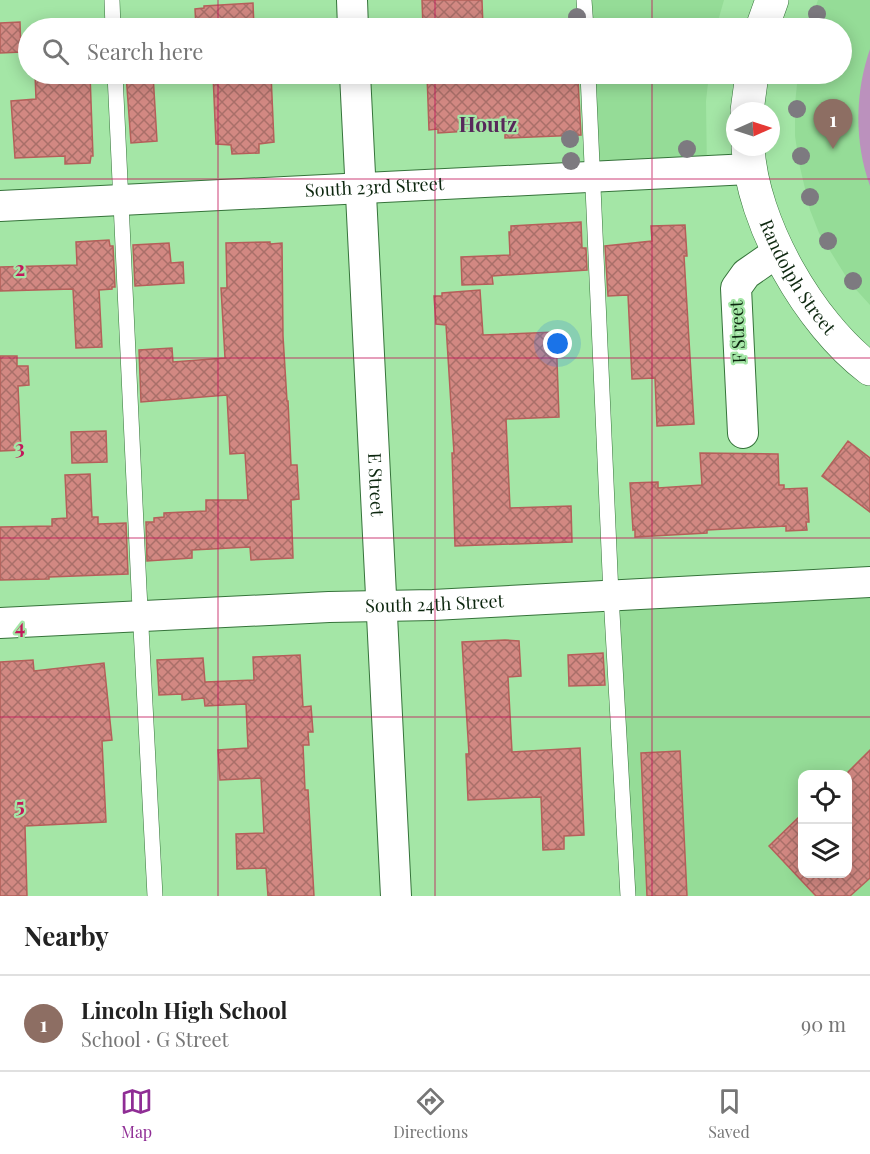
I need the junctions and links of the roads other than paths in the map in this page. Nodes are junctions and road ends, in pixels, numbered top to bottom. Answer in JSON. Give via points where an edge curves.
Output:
{"nodes":[{"id":1,"x":112,"y":0,"type":"edge"},
{"id":2,"x":352,"y":0,"type":"edge"},
{"id":3,"x":584,"y":0,"type":"edge"},
{"id":4,"x":772,"y":0,"type":"edge"},
{"id":5,"x":113,"y":18,"type":"edge"},
{"id":6,"x":353,"y":18,"type":"edge"},
{"id":7,"x":585,"y":18,"type":"edge"},
{"id":8,"x":766,"y":18,"type":"edge"},
{"id":9,"x":115,"y":84,"type":"edge"},
{"id":10,"x":355,"y":84,"type":"edge"},
{"id":11,"x":588,"y":84,"type":"edge"},
{"id":12,"x":751,"y":84,"type":"edge"},
{"id":13,"x":748,"y":102,"type":"edge"},
{"id":14,"x":748,"y":158,"type":"edge"},
{"id":15,"x":592,"y":178,"type":"junction"},
{"id":16,"x":360,"y":188,"type":"junction"},
{"id":17,"x":121,"y":200,"type":"junction"},
{"id":18,"x":0,"y":206,"type":"edge"},
{"id":19,"x":779,"y":250,"type":"junction"},
{"id":20,"x":870,"y":369,"type":"edge"},
{"id":21,"x":743,"y":433,"type":"dead end"},
{"id":22,"x":870,"y":582,"type":"edge"},
{"id":23,"x":611,"y":595,"type":"junction"},
{"id":24,"x":381,"y":606,"type":"junction"},
{"id":25,"x":140,"y":617,"type":"junction"},
{"id":26,"x":0,"y":623,"type":"edge"},
{"id":27,"x":155,"y":896,"type":"edge"},
{"id":28,"x":396,"y":896,"type":"edge"},
{"id":29,"x":628,"y":896,"type":"edge"}],
"edges":[{"from":1,"to":5,"type":"lane"},
{"from":2,"to":6,"type":"street"},
{"from":3,"to":7,"type":"lane"},
{"from":4,"to":8,"type":"street"},
{"from":9,"to":17,"type":"lane"},
{"from":10,"to":16,"type":"street","name":"E Street"},
{"from":11,"to":15,"type":"lane"},
{"from":12,"to":13,"type":"street"},
{"from":14,"to":15,"type":"street","name":"South 23rd Street"},
{"from":14,"to":19,"type":"street","name":"Randolph Street","via":[[766,221]]},
{"from":15,"to":16,"type":"street","name":"South 23rd Street"},
{"from":15,"to":23,"type":"lane"},
{"from":16,"to":17,"type":"street","name":"South 23rd Street"},
{"from":16,"to":24,"type":"street","name":"E Street"},
{"from":17,"to":18,"type":"street","name":"South 23rd Street"},
{"from":17,"to":25,"type":"lane"},
{"from":19,"to":20,"type":"street","name":"Randolph Street","via":[[815,313],[835,338]]},
{"from":19,"to":21,"type":"street","name":"F Street","via":[[746,274],[736,288]]},
{"from":22,"to":23,"type":"street","name":"South 24th Street"},
{"from":23,"to":24,"type":"street","name":"South 24th Street"},
{"from":23,"to":29,"type":"lane"},
{"from":24,"to":25,"type":"street","name":"South 24th Street"},
{"from":24,"to":28,"type":"street","name":"E Street"},
{"from":25,"to":26,"type":"street","name":"South 24th Street"},
{"from":25,"to":27,"type":"lane"}]}
